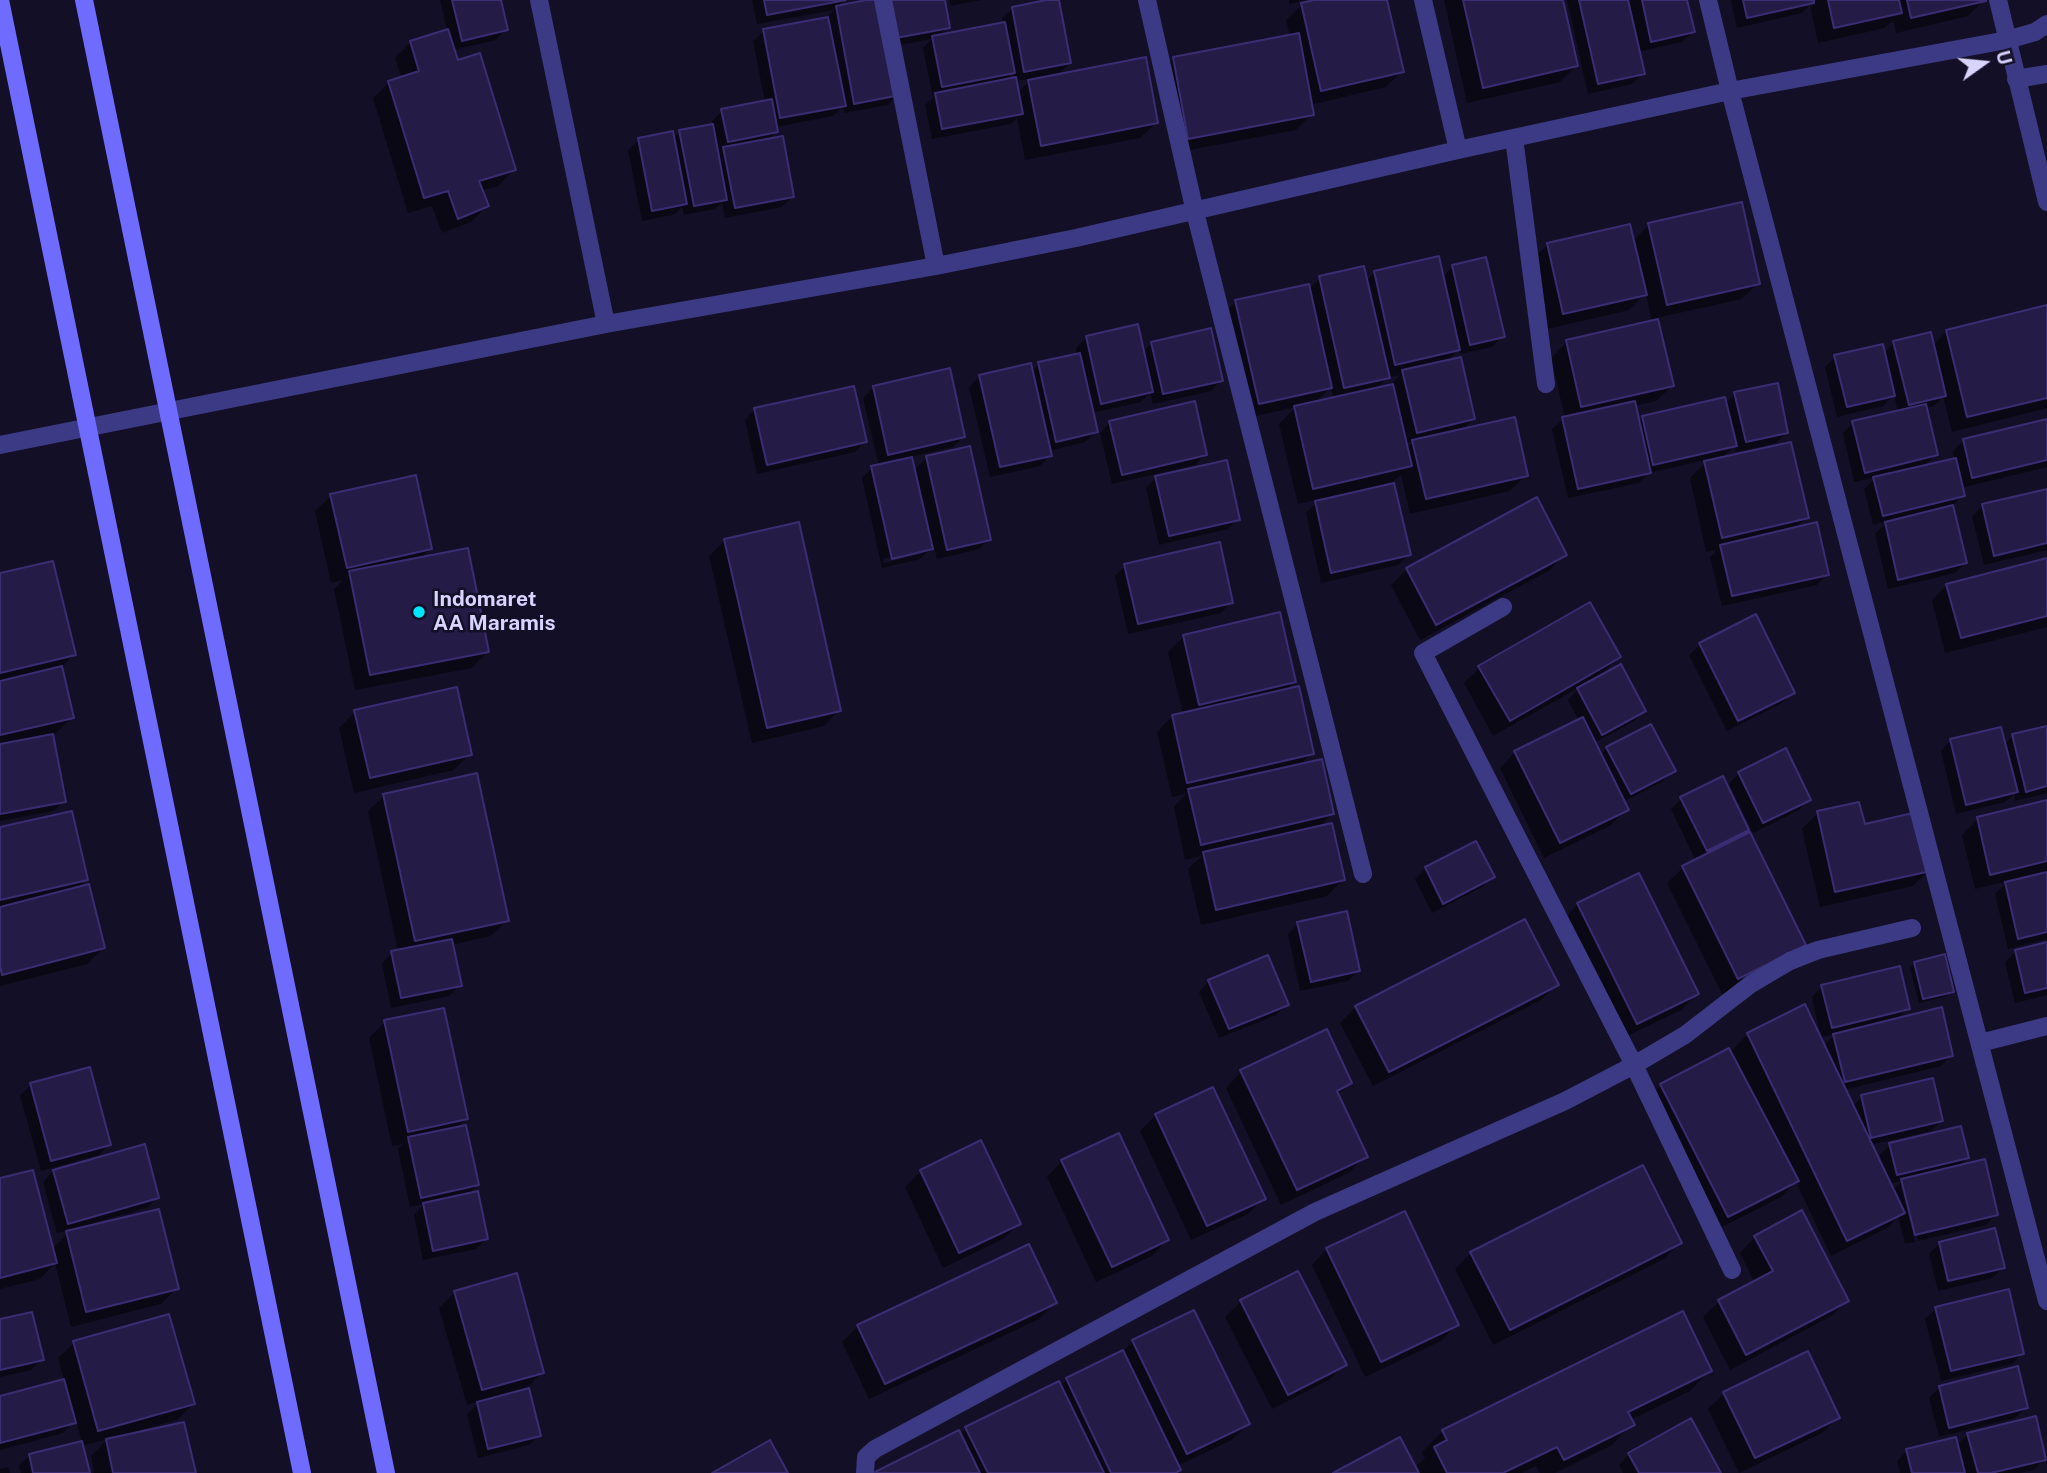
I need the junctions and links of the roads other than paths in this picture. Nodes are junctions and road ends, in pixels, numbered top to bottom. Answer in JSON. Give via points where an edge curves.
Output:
{"nodes":[{"id":1,"x":0,"y":0,"type":"edge"},
{"id":2,"x":84,"y":0,"type":"edge"},
{"id":3,"x":539,"y":0,"type":"edge"},
{"id":4,"x":883,"y":0,"type":"edge"},
{"id":5,"x":1147,"y":0,"type":"edge"},
{"id":6,"x":1423,"y":0,"type":"edge"},
{"id":7,"x":1708,"y":0,"type":"edge"},
{"id":8,"x":1998,"y":0,"type":"edge"},
{"id":9,"x":2047,"y":24,"type":"edge"},
{"id":10,"x":2007,"y":40,"type":"junction"},
{"id":11,"x":2047,"y":74,"type":"edge"},
{"id":12,"x":2017,"y":79,"type":"junction"},
{"id":13,"x":1730,"y":91,"type":"junction"},
{"id":14,"x":1514,"y":138,"type":"junction"},
{"id":15,"x":1458,"y":150,"type":"junction"},
{"id":16,"x":2047,"y":202,"type":"edge"},
{"id":17,"x":1195,"y":212,"type":"junction"},
{"id":18,"x":936,"y":266,"type":"junction"},
{"id":19,"x":606,"y":324,"type":"junction"},
{"id":20,"x":1546,"y":384,"type":"dead end"},
{"id":21,"x":167,"y":412,"type":"junction"},
{"id":22,"x":87,"y":429,"type":"junction"},
{"id":23,"x":0,"y":445,"type":"edge"},
{"id":24,"x":1503,"y":607,"type":"dead end"},
{"id":25,"x":1363,"y":874,"type":"dead end"},
{"id":26,"x":1912,"y":928,"type":"dead end"},
{"id":27,"x":2047,"y":1026,"type":"edge"},
{"id":28,"x":1980,"y":1043,"type":"junction"},
{"id":29,"x":1634,"y":1065,"type":"junction"},
{"id":30,"x":1732,"y":1270,"type":"dead end"},
{"id":31,"x":2047,"y":1301,"type":"edge"},
{"id":32,"x":862,"y":1471,"type":"edge"},
{"id":33,"x":302,"y":1473,"type":"edge"},
{"id":34,"x":386,"y":1473,"type":"edge"}],
"edges":[{"from":1,"to":22,"type":"street"},
{"from":2,"to":21,"type":"street"},
{"from":3,"to":19,"type":"street"},
{"from":4,"to":18,"type":"street"},
{"from":5,"to":17,"type":"street"},
{"from":6,"to":15,"type":"street"},
{"from":7,"to":13,"type":"street"},
{"from":8,"to":10,"type":"street"},
{"from":9,"to":10,"type":"street"},
{"from":10,"to":12,"type":"street"},
{"from":10,"to":13,"type":"street"},
{"from":11,"to":12,"type":"street"},
{"from":12,"to":16,"type":"street"},
{"from":13,"to":14,"type":"street"},
{"from":13,"to":28,"type":"street"},
{"from":14,"to":15,"type":"street"},
{"from":14,"to":20,"type":"street"},
{"from":15,"to":17,"type":"street"},
{"from":17,"to":18,"type":"street"},
{"from":17,"to":25,"type":"street"},
{"from":18,"to":19,"type":"street"},
{"from":19,"to":21,"type":"street"},
{"from":21,"to":22,"type":"street"},
{"from":21,"to":34,"type":"street"},
{"from":22,"to":23,"type":"street"},
{"from":22,"to":33,"type":"street"},
{"from":24,"to":29,"type":"street","via":[[1423,653]]},
{"from":26,"to":29,"type":"street","via":[[1790,961]]},
{"from":27,"to":28,"type":"street"},
{"from":28,"to":31,"type":"street"},
{"from":29,"to":30,"type":"street"},
{"from":29,"to":32,"type":"street","via":[[1565,1101],[1315,1212],[875,1449],[866,1457]]}]}
